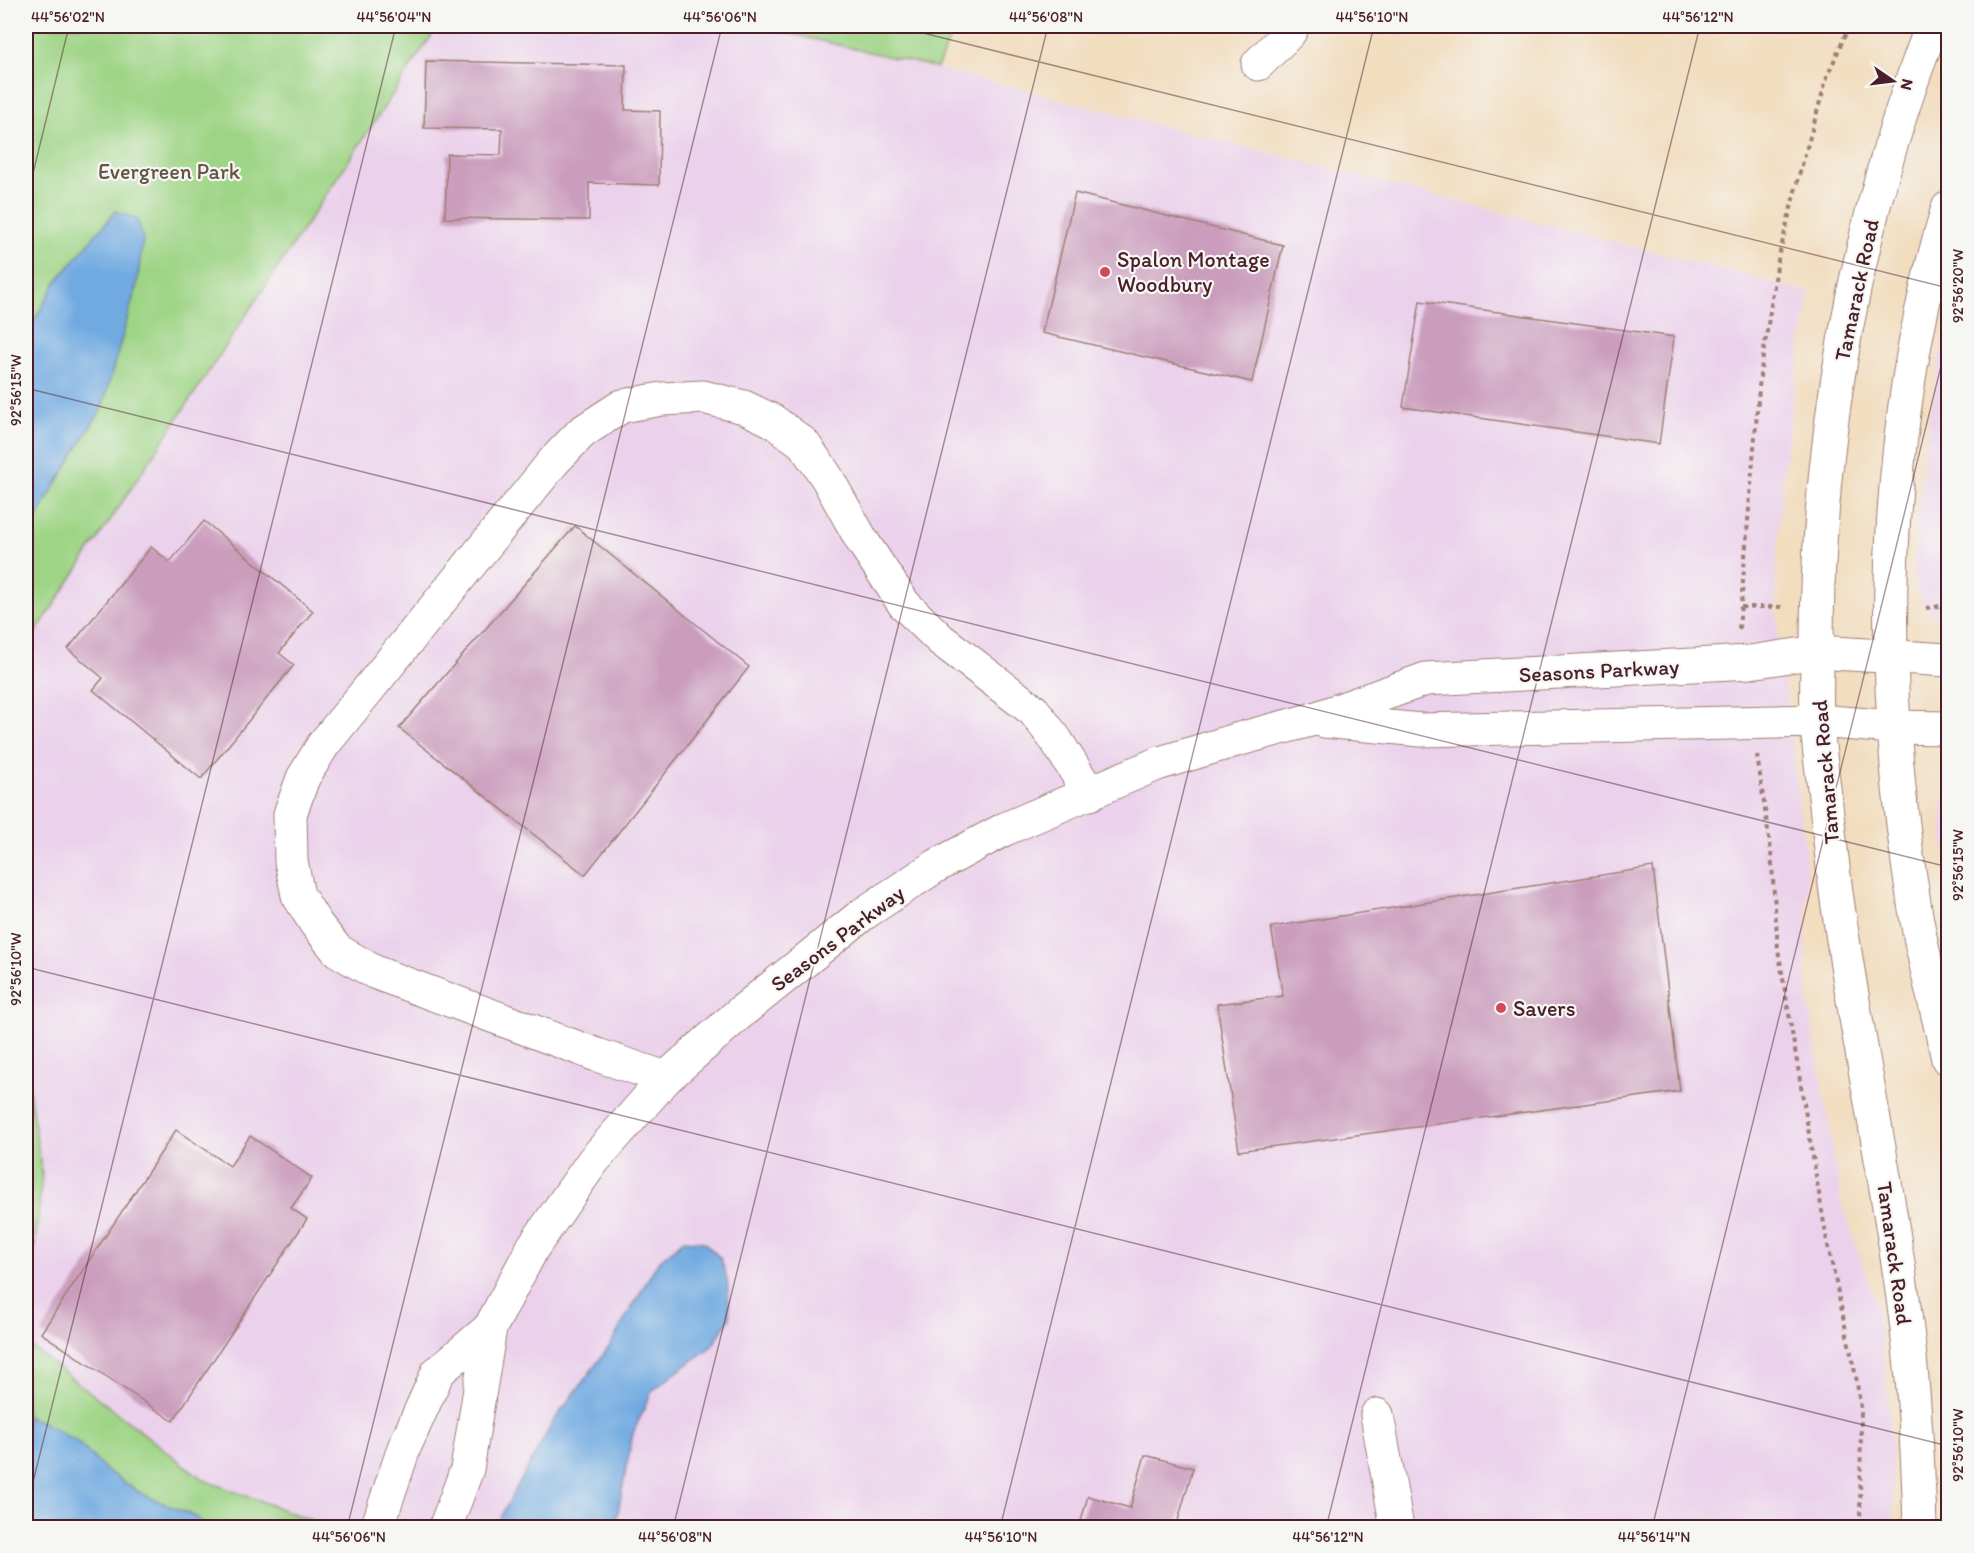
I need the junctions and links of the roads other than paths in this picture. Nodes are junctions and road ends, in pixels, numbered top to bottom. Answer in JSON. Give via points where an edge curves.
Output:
{"nodes":[{"id":1,"x":1293,"y":26,"type":"edge"},
{"id":2,"x":1932,"y":26,"type":"edge"},
{"id":3,"x":1258,"y":64,"type":"dead end"},
{"id":4,"x":1948,"y":208,"type":"edge"},
{"id":5,"x":1817,"y":652,"type":"junction"},
{"id":6,"x":1890,"y":656,"type":"junction"},
{"id":7,"x":1948,"y":660,"type":"edge"},
{"id":8,"x":1314,"y":719,"type":"junction"},
{"id":9,"x":1817,"y":721,"type":"junction"},
{"id":10,"x":1894,"y":727,"type":"junction"},
{"id":11,"x":1948,"y":728,"type":"edge"},
{"id":12,"x":1090,"y":794,"type":"junction"},
{"id":13,"x":1948,"y":1059,"type":"edge"},
{"id":14,"x":666,"y":1078,"type":"junction"},
{"id":15,"x":490,"y":1328,"type":"junction"},
{"id":16,"x":1377,"y":1415,"type":"dead end"},
{"id":17,"x":1395,"y":1519,"type":"edge"},
{"id":18,"x":377,"y":1527,"type":"edge"},
{"id":19,"x":445,"y":1527,"type":"edge"},
{"id":20,"x":1920,"y":1527,"type":"edge"}],
"edges":[{"from":1,"to":3,"type":"street"},
{"from":2,"to":5,"type":"street","name":"Tamarack Road","via":[[1888,151],[1851,303],[1823,489]]},
{"from":4,"to":6,"type":"street","via":[[1920,321],[1902,435],[1893,533]]},
{"from":5,"to":6,"type":"street","name":"Seasons Parkway"},
{"from":5,"to":8,"type":"street","name":"Seasons Parkway","via":[[1750,662],[1426,680]]},
{"from":5,"to":9,"type":"street","name":"Tamarack Road"},
{"from":6,"to":7,"type":"street","name":"Seasons Parkway"},
{"from":6,"to":10,"type":"street"},
{"from":8,"to":9,"type":"street","name":"Seasons Parkway","via":[[1421,730]]},
{"from":8,"to":12,"type":"street","name":"Seasons Parkway","via":[[1157,764]]},
{"from":9,"to":10,"type":"street","name":"Seasons Parkway"},
{"from":9,"to":20,"type":"street","name":"Tamarack Road","via":[[1839,913],[1905,1309]]},
{"from":10,"to":11,"type":"street","name":"Seasons Parkway"},
{"from":10,"to":13,"type":"street","via":[[1915,909]]},
{"from":12,"to":14,"type":"street","name":"Seasons Parkway","via":[[1005,829],[936,866],[863,914]]},
{"from":12,"to":14,"type":"street","via":[[1034,711],[940,639],[904,604],[826,476],[802,443],[773,421],[744,407],[703,397],[662,399],[622,406],[582,432],[554,461],[323,745],[303,778],[290,814],[291,861],[298,895],[316,924],[338,950],[374,972]]},
{"from":14,"to":15,"type":"street","name":"Seasons Parkway","via":[[593,1161],[533,1247]]},
{"from":15,"to":18,"type":"street","name":"Seasons Parkway","via":[[438,1372],[404,1448]]},
{"from":15,"to":19,"type":"street","name":"Seasons Parkway","via":[[467,1469]]},
{"from":16,"to":17,"type":"street"}]}
